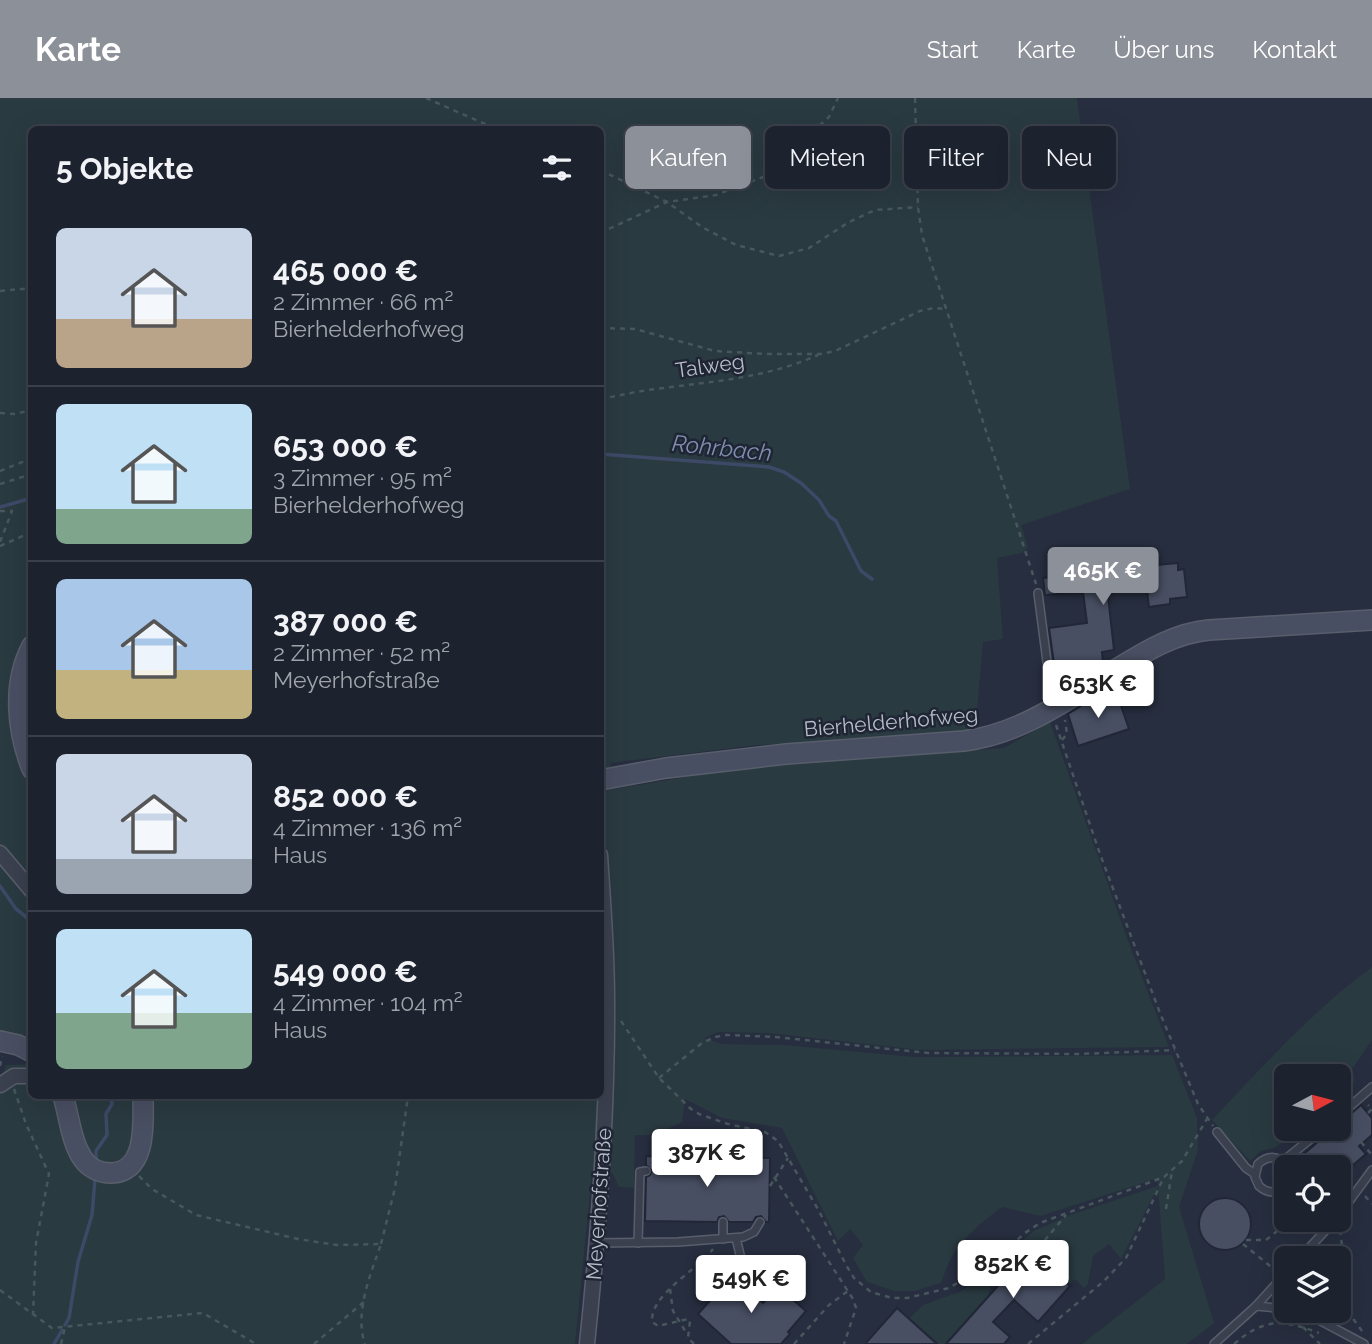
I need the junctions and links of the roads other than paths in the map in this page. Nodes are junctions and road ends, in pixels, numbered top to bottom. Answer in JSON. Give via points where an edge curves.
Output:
{"nodes":[{"id":1,"x":1038,"y":593,"type":"road end"},
{"id":2,"x":1372,"y":620,"type":"edge"},
{"id":3,"x":28,"y":655,"type":"edge"},
{"id":4,"x":1060,"y":708,"type":"junction"},
{"id":5,"x":28,"y":757,"type":"edge"},
{"id":6,"x":604,"y":779,"type":"edge"},
{"id":7,"x":0,"y":853,"type":"edge"},
{"id":8,"x":28,"y":886,"type":"edge"},
{"id":9,"x":604,"y":944,"type":"edge"},
{"id":10,"x":0,"y":1041,"type":"edge"},
{"id":11,"x":28,"y":1050,"type":"edge"},
{"id":12,"x":28,"y":1076,"type":"edge"},
{"id":13,"x":3,"y":1082,"type":"edge"},
{"id":14,"x":1372,"y":1087,"type":"edge"},
{"id":15,"x":64,"y":1099,"type":"edge"},
{"id":16,"x":143,"y":1099,"type":"edge"},
{"id":17,"x":1351,"y":1105,"type":"edge"},
{"id":18,"x":1217,"y":1132,"type":"road end"},
{"id":19,"x":1310,"y":1141,"type":"edge"},
{"id":20,"x":1295,"y":1155,"type":"edge"},
{"id":21,"x":1274,"y":1158,"type":"edge"},
{"id":22,"x":1372,"y":1170,"type":"edge"},
{"id":23,"x":646,"y":1171,"type":"dead end"},
{"id":24,"x":1255,"y":1174,"type":"junction"},
{"id":25,"x":1274,"y":1191,"type":"edge"},
{"id":26,"x":1351,"y":1199,"type":"edge"},
{"id":27,"x":723,"y":1222,"type":"dead end"},
{"id":28,"x":760,"y":1222,"type":"dead end"},
{"id":29,"x":1324,"y":1232,"type":"edge"},
{"id":30,"x":736,"y":1238,"type":"junction"},
{"id":31,"x":719,"y":1239,"type":"junction"},
{"id":32,"x":597,"y":1242,"type":"junction"},
{"id":33,"x":638,"y":1243,"type":"junction"},
{"id":34,"x":1311,"y":1246,"type":"edge"},
{"id":35,"x":1274,"y":1286,"type":"edge"},
{"id":36,"x":771,"y":1294,"type":"dead end"},
{"id":37,"x":1256,"y":1306,"type":"junction"},
{"id":38,"x":1274,"y":1308,"type":"edge"},
{"id":39,"x":1325,"y":1323,"type":"edge"},
{"id":40,"x":587,"y":1344,"type":"edge"},
{"id":41,"x":1214,"y":1344,"type":"edge"},
{"id":42,"x":1364,"y":1344,"type":"edge"}],
"edges":[{"from":1,"to":4,"type":"lane","via":[[1049,677]]},
{"from":2,"to":4,"type":"street","name":"Bierhelderhofweg","via":[[1191,632],[1160,644]]},
{"from":3,"to":5,"type":"street","via":[[19,702]]},
{"from":4,"to":6,"type":"street","name":"Bierhelderhofweg","via":[[972,740],[751,758]]},
{"from":7,"to":8,"type":"street"},
{"from":9,"to":32,"type":"street","name":"Meyerhofstraße","via":[[605,1120]]},
{"from":10,"to":11,"type":"street"},
{"from":12,"to":13,"type":"street"},
{"from":14,"to":17,"type":"lane"},
{"from":15,"to":16,"type":"street","via":[[80,1154],[88,1165],[112,1173],[132,1164],[141,1146]]},
{"from":18,"to":24,"type":"lane"},
{"from":19,"to":20,"type":"lane"},
{"from":21,"to":24,"type":"lane","via":[[1258,1164]]},
{"from":22,"to":26,"type":"lane"},
{"from":23,"to":33,"type":"lane","via":[[640,1172]]},
{"from":24,"to":25,"type":"lane","via":[[1259,1186]]},
{"from":27,"to":31,"type":"lane"},
{"from":28,"to":30,"type":"lane","via":[[750,1235]]},
{"from":29,"to":34,"type":"lane"},
{"from":30,"to":31,"type":"lane"},
{"from":30,"to":36,"type":"lane","via":[[743,1267]]},
{"from":31,"to":33,"type":"lane"},
{"from":32,"to":33,"type":"lane"},
{"from":32,"to":40,"type":"street","name":"Meyerhofstraße"},
{"from":35,"to":37,"type":"lane"},
{"from":37,"to":38,"type":"lane"},
{"from":37,"to":41,"type":"lane"},
{"from":39,"to":42,"type":"lane"}]}
